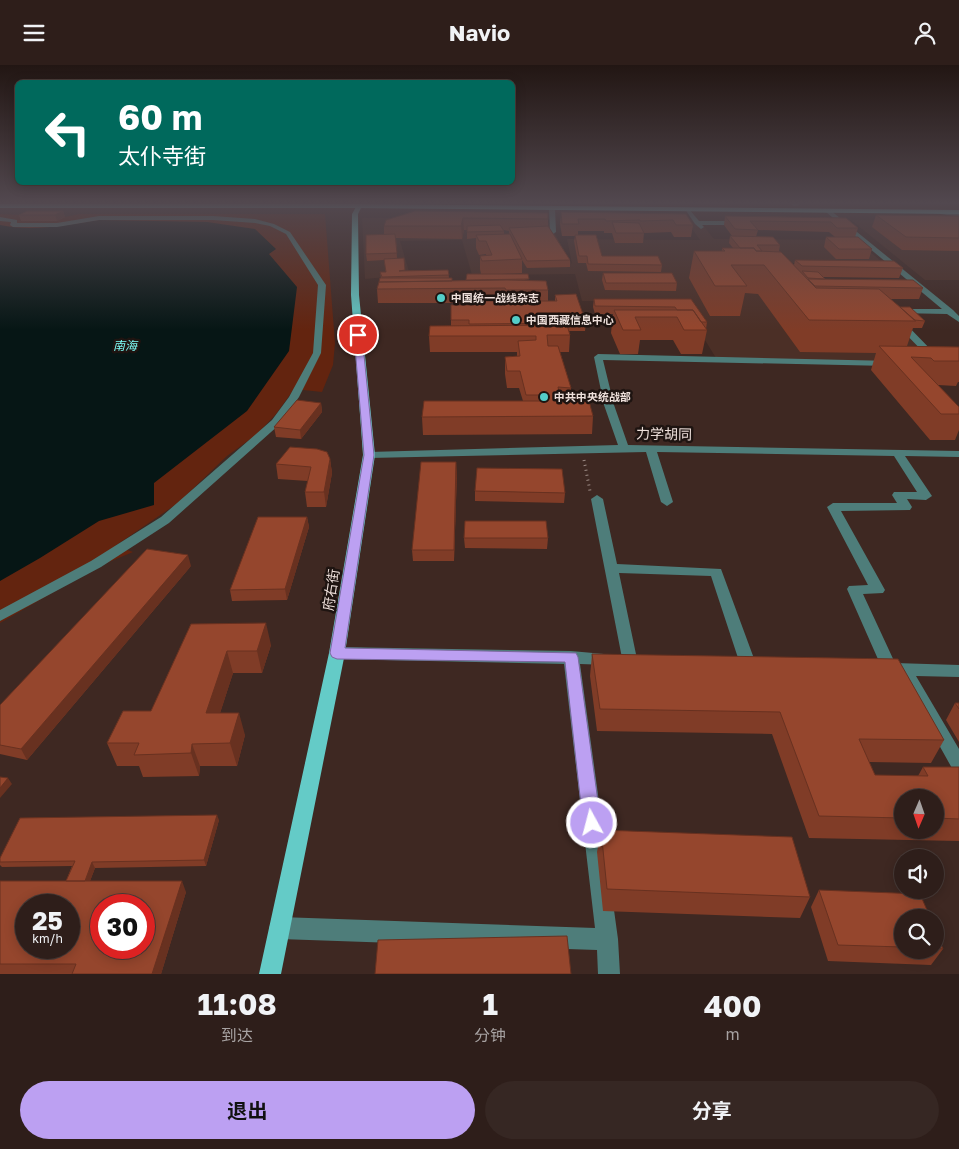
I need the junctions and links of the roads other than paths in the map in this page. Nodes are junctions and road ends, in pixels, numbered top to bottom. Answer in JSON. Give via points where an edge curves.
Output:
{"nodes":[{"id":1,"x":296,"y":245,"type":"edge"},
{"id":2,"x":354,"y":245,"type":"edge"},
{"id":3,"x":870,"y":245,"type":"edge"},
{"id":4,"x":950,"y":312,"type":"junction"},
{"id":5,"x":959,"y":319,"type":"edge"},
{"id":6,"x":901,"y":364,"type":"edge"},
{"id":7,"x":930,"y":364,"type":"edge"},
{"id":8,"x":624,"y":448,"type":"junction"},
{"id":9,"x":651,"y":449,"type":"junction"},
{"id":10,"x":897,"y":453,"type":"junction"},
{"id":11,"x":959,"y":454,"type":"edge"},
{"id":12,"x":369,"y":455,"type":"junction"},
{"id":13,"x":597,"y":499,"type":"dead end"},
{"id":14,"x":667,"y":502,"type":"dead end"},
{"id":15,"x":611,"y":569,"type":"junction"},
{"id":16,"x":0,"y":616,"type":"edge"},
{"id":17,"x":337,"y":653,"type":"junction"},
{"id":18,"x":571,"y":657,"type":"junction"},
{"id":19,"x":629,"y":659,"type":"junction"},
{"id":20,"x":649,"y":660,"type":"edge"},
{"id":21,"x":728,"y":663,"type":"edge"},
{"id":22,"x":748,"y":664,"type":"junction"},
{"id":23,"x":766,"y":665,"type":"edge"},
{"id":24,"x":871,"y":668,"type":"edge"},
{"id":25,"x":897,"y":669,"type":"junction"},
{"id":26,"x":959,"y":671,"type":"edge"},
{"id":27,"x":959,"y":765,"type":"edge"},
{"id":28,"x":280,"y":928,"type":"junction"},
{"id":29,"x":607,"y":939,"type":"junction"},
{"id":30,"x":270,"y":974,"type":"edge"},
{"id":31,"x":609,"y":974,"type":"edge"}],
"edges":[{"from":1,"to":16,"type":"street","via":[[322,285],[317,353],[294,397],[276,422],[165,520],[96,564]]},
{"from":2,"to":12,"type":"main road","name":"府右街","via":[[354,295]]},
{"from":3,"to":4,"type":"street"},
{"from":4,"to":5,"type":"street"},
{"from":4,"to":7,"type":"street","via":[[888,311],[940,364]]},
{"from":6,"to":8,"type":"street","via":[[598,357],[609,405]]},
{"from":8,"to":9,"type":"street","name":"力学胡同"},
{"from":8,"to":12,"type":"street","name":"力学胡同"},
{"from":9,"to":10,"type":"street","name":"力学胡同"},
{"from":9,"to":14,"type":"street"},
{"from":10,"to":11,"type":"street","name":"力学胡同"},
{"from":10,"to":25,"type":"street","via":[[926,496],[898,495],[906,507],[833,507],[878,590],[854,589]]},
{"from":12,"to":17,"type":"main road","name":"府右街"},
{"from":13,"to":15,"type":"street"},
{"from":15,"to":19,"type":"street"},
{"from":15,"to":22,"type":"street","via":[[716,572]]},
{"from":17,"to":18,"type":"street"},
{"from":17,"to":28,"type":"main road","name":"府右街"},
{"from":18,"to":19,"type":"street"},
{"from":18,"to":29,"type":"street"},
{"from":19,"to":20,"type":"street"},
{"from":21,"to":22,"type":"street"},
{"from":22,"to":23,"type":"street"},
{"from":24,"to":25,"type":"street"},
{"from":25,"to":26,"type":"street"},
{"from":25,"to":27,"type":"street"},
{"from":28,"to":29,"type":"street"},
{"from":28,"to":30,"type":"main road","name":"府右街"},
{"from":29,"to":31,"type":"street"}]}
